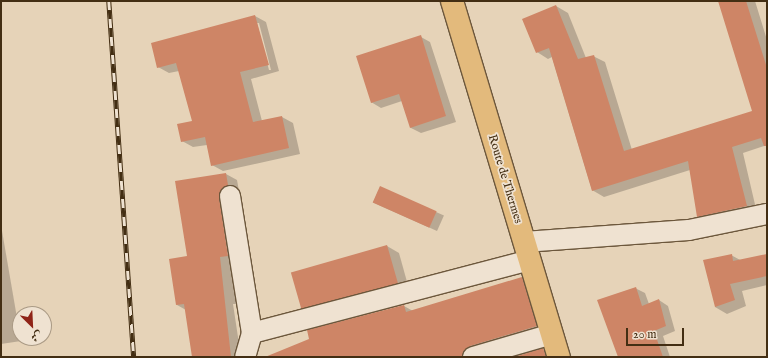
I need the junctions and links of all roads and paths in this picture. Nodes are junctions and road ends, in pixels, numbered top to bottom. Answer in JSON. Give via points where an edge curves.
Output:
{"nodes":[{"id":1,"x":452,"y":1,"type":"edge"},
{"id":2,"x":230,"y":196,"type":"dead end"},
{"id":3,"x":767,"y":214,"type":"edge"},
{"id":4,"x":527,"y":251,"type":"junction"},
{"id":5,"x":252,"y":333,"type":"junction"},
{"id":6,"x":552,"y":334,"type":"junction"},
{"id":7,"x":245,"y":357,"type":"edge"},
{"id":8,"x":473,"y":357,"type":"edge"},
{"id":9,"x":558,"y":357,"type":"edge"}],
"edges":[{"from":1,"to":4,"type":"main road","name":"Route de Thermes"},
{"from":2,"to":5,"type":"street"},
{"from":3,"to":4,"type":"street","via":[[689,230]]},
{"from":4,"to":5,"type":"street"},
{"from":4,"to":6,"type":"main road","name":"Route de Thermes"},
{"from":5,"to":7,"type":"street"},
{"from":6,"to":8,"type":"street"},
{"from":6,"to":9,"type":"main road","name":"Route de Thermes"}]}
